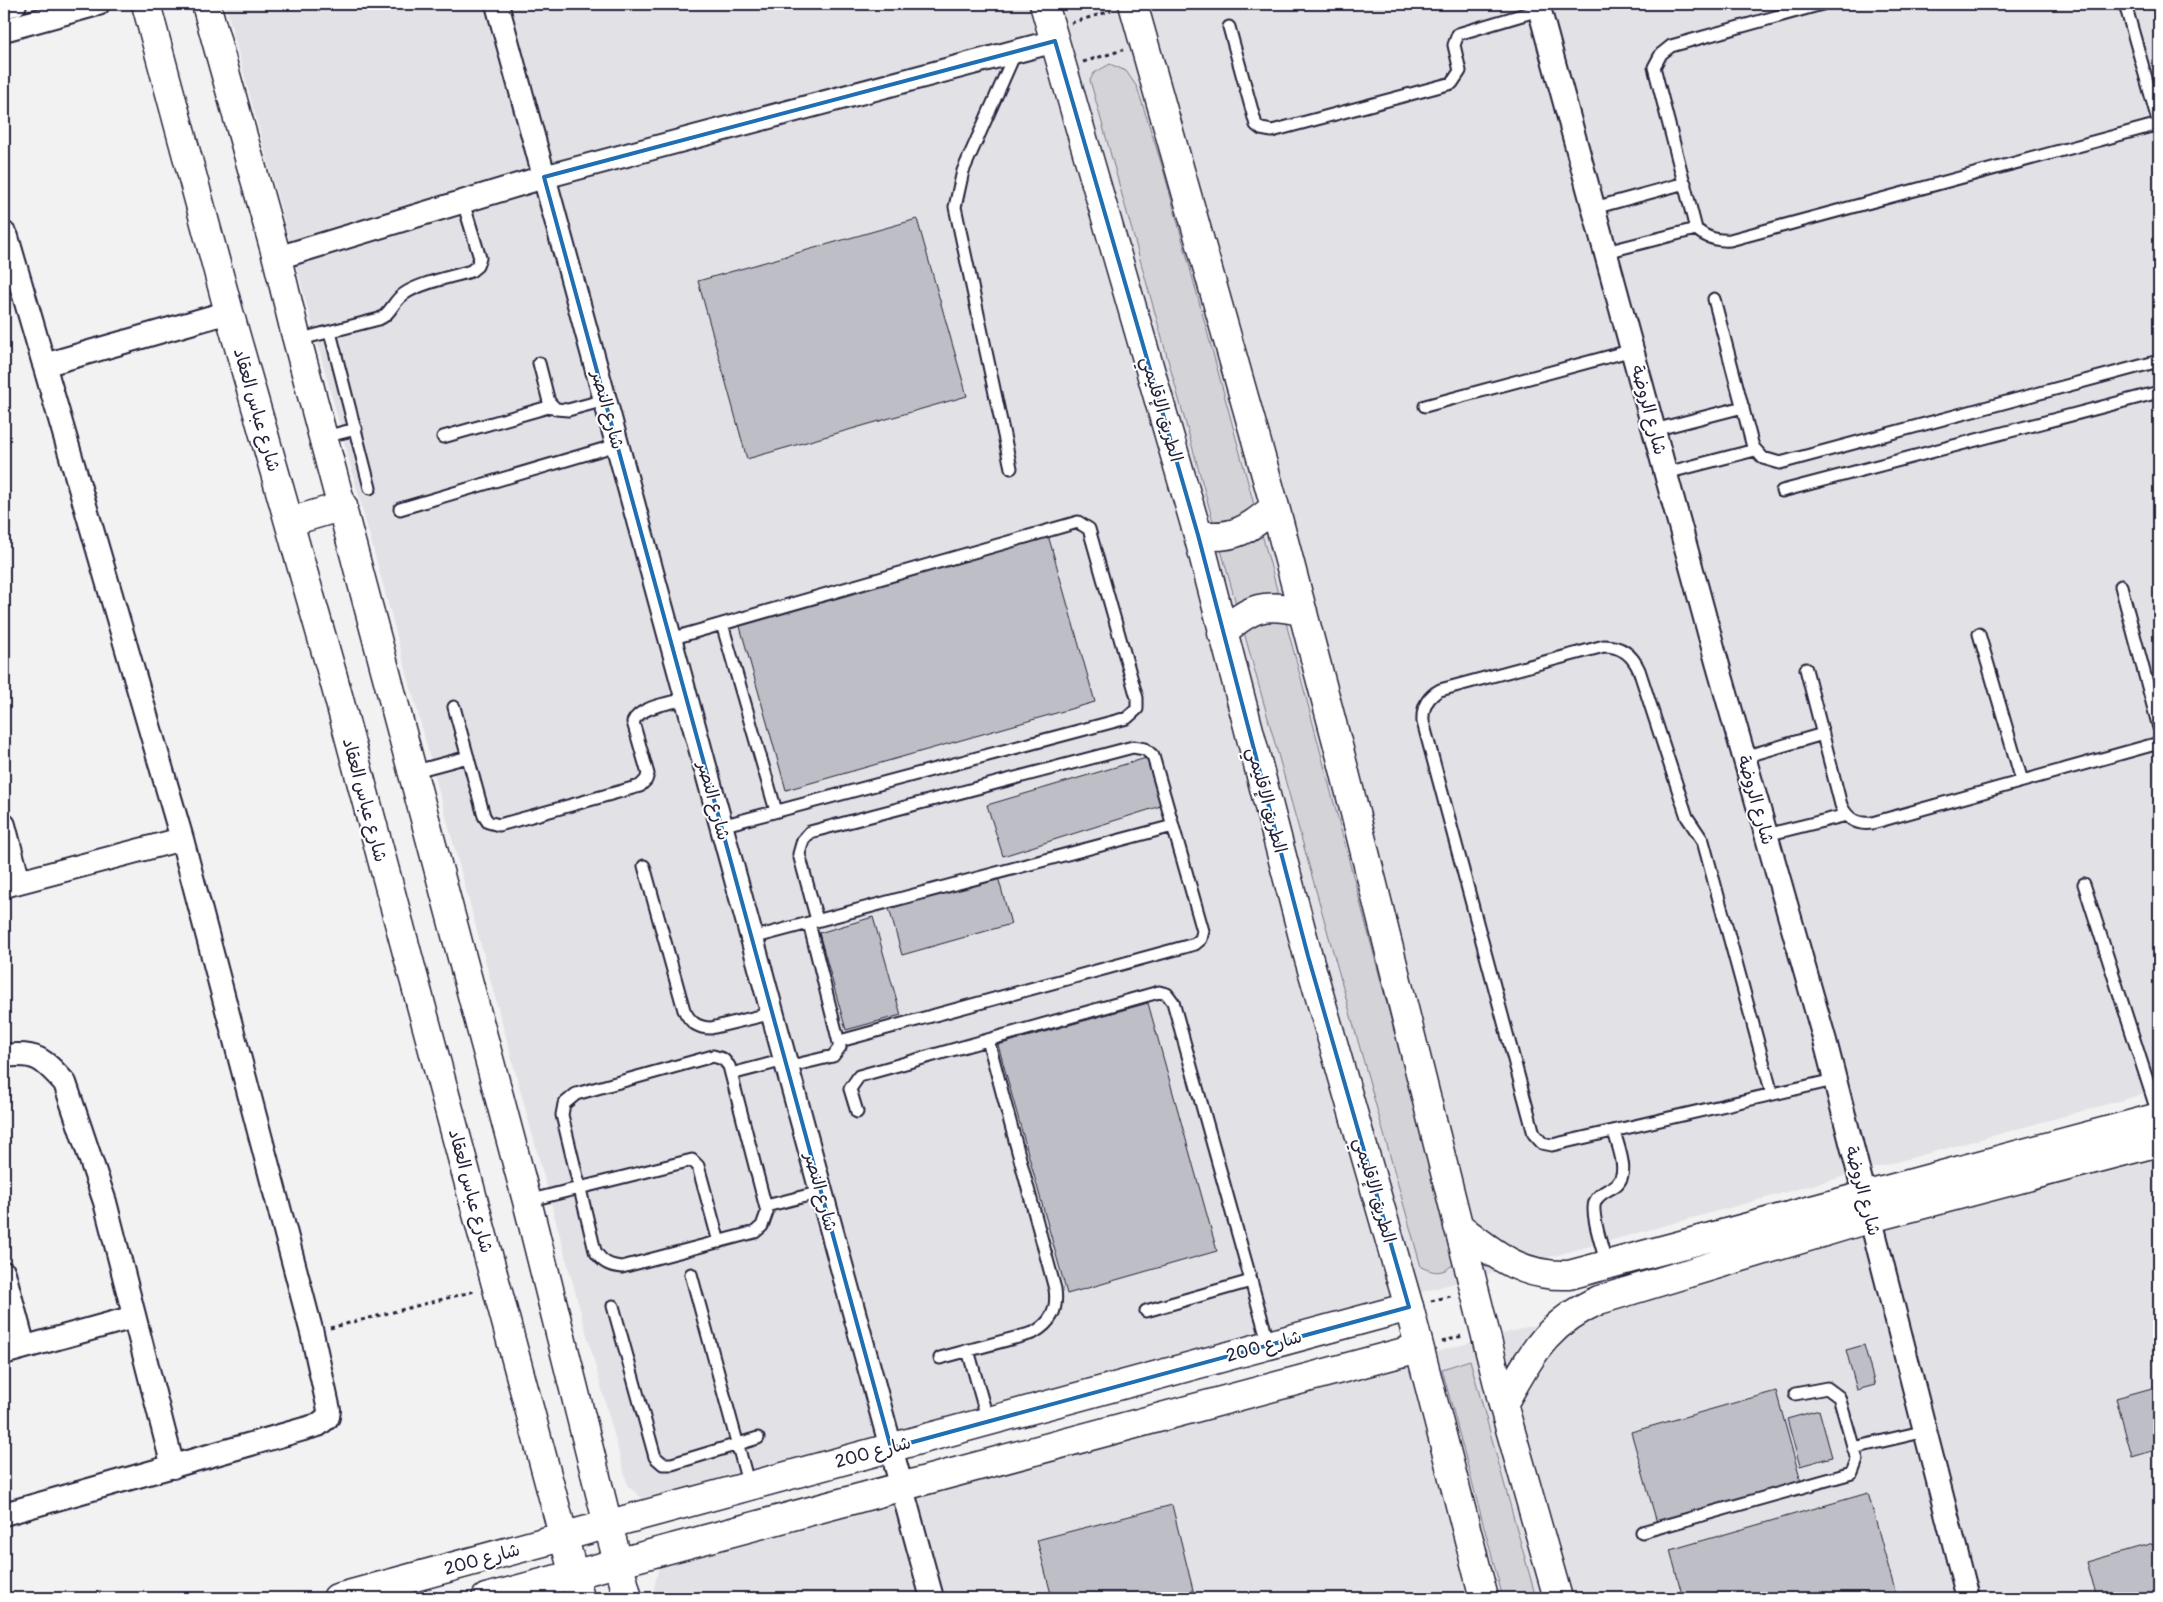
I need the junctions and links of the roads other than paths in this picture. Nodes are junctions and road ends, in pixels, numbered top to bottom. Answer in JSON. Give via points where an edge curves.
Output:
{"nodes":[{"id":1,"x":15,"y":4,"type":"edge"},
{"id":2,"x":98,"y":4,"type":"edge"},
{"id":3,"x":146,"y":4,"type":"edge"},
{"id":4,"x":206,"y":4,"type":"edge"},
{"id":5,"x":497,"y":4,"type":"edge"},
{"id":6,"x":1044,"y":4,"type":"edge"},
{"id":7,"x":1133,"y":4,"type":"edge"},
{"id":8,"x":1822,"y":4,"type":"edge"},
{"id":9,"x":2125,"y":4,"type":"edge"},
{"id":10,"x":4,"y":7,"type":"edge"},
{"id":11,"x":1538,"y":7,"type":"edge"},
{"id":12,"x":1229,"y":27,"type":"dead end"},
{"id":13,"x":4,"y":30,"type":"edge"},
{"id":14,"x":1053,"y":35,"type":"junction"},
{"id":15,"x":1016,"y":51,"type":"junction"},
{"id":16,"x":2159,"y":124,"type":"edge"},
{"id":17,"x":544,"y":177,"type":"junction"},
{"id":18,"x":1684,"y":183,"type":"junction"},
{"id":19,"x":463,"y":202,"type":"junction"},
{"id":20,"x":1594,"y":208,"type":"junction"},
{"id":21,"x":1696,"y":229,"type":"junction"},
{"id":22,"x":4,"y":233,"type":"edge"},
{"id":23,"x":1606,"y":252,"type":"junction"},
{"id":24,"x":277,"y":258,"type":"junction"},
{"id":25,"x":1714,"y":299,"type":"dead end"},
{"id":26,"x":230,"y":312,"type":"junction"},
{"id":27,"x":330,"y":332,"type":"junction"},
{"id":28,"x":297,"y":340,"type":"junction"},
{"id":29,"x":1633,"y":350,"type":"junction"},
{"id":30,"x":2159,"y":361,"type":"edge"},
{"id":31,"x":539,"y":363,"type":"dead end"},
{"id":32,"x":44,"y":365,"type":"junction"},
{"id":33,"x":2159,"y":392,"type":"edge"},
{"id":34,"x":605,"y":400,"type":"junction"},
{"id":35,"x":552,"y":406,"type":"junction"},
{"id":36,"x":1425,"y":406,"type":"dead end"},
{"id":37,"x":1742,"y":408,"type":"junction"},
{"id":38,"x":356,"y":429,"type":"junction"},
{"id":39,"x":1654,"y":430,"type":"junction"},
{"id":40,"x":324,"y":437,"type":"junction"},
{"id":41,"x":443,"y":438,"type":"dead end"},
{"id":42,"x":617,"y":445,"type":"junction"},
{"id":43,"x":1755,"y":450,"type":"junction"},
{"id":44,"x":1011,"y":468,"type":"dead end"},
{"id":45,"x":1666,"y":474,"type":"junction"},
{"id":46,"x":370,"y":488,"type":"dead end"},
{"id":47,"x":1782,"y":491,"type":"dead end"},
{"id":48,"x":343,"y":506,"type":"junction"},
{"id":49,"x":1275,"y":507,"type":"junction"},
{"id":50,"x":400,"y":509,"type":"dead end"},
{"id":51,"x":289,"y":522,"type":"junction"},
{"id":52,"x":1198,"y":535,"type":"junction"},
{"id":53,"x":2121,"y":586,"type":"dead end"},
{"id":54,"x":1302,"y":612,"type":"junction"},
{"id":55,"x":722,"y":624,"type":"junction"},
{"id":56,"x":1222,"y":632,"type":"junction"},
{"id":57,"x":1980,"y":634,"type":"dead end"},
{"id":58,"x":670,"y":639,"type":"junction"},
{"id":59,"x":1806,"y":669,"type":"dead end"},
{"id":60,"x":686,"y":699,"type":"junction"},
{"id":61,"x":454,"y":707,"type":"dead end"},
{"id":62,"x":2159,"y":728,"type":"edge"},
{"id":63,"x":1823,"y":734,"type":"junction"},
{"id":64,"x":2159,"y":743,"type":"edge"},
{"id":65,"x":468,"y":757,"type":"junction"},
{"id":66,"x":1744,"y":757,"type":"junction"},
{"id":67,"x":412,"y":772,"type":"junction"},
{"id":68,"x":2022,"y":781,"type":"junction"},
{"id":69,"x":776,"y":811,"type":"junction"},
{"id":70,"x":1847,"y":815,"type":"junction"},
{"id":71,"x":4,"y":825,"type":"edge"},
{"id":72,"x":721,"y":826,"type":"junction"},
{"id":73,"x":1173,"y":826,"type":"junction"},
{"id":74,"x":1766,"y":835,"type":"junction"},
{"id":75,"x":182,"y":839,"type":"junction"},
{"id":76,"x":644,"y":866,"type":"dead end"},
{"id":77,"x":11,"y":884,"type":"edge"},
{"id":78,"x":2084,"y":884,"type":"dead end"},
{"id":79,"x":813,"y":922,"type":"junction"},
{"id":80,"x":752,"y":938,"type":"junction"},
{"id":81,"x":772,"y":1013,"type":"junction"},
{"id":82,"x":988,"y":1040,"type":"junction"},
{"id":83,"x":840,"y":1041,"type":"junction"},
{"id":84,"x":4,"y":1056,"type":"edge"},
{"id":85,"x":786,"y":1064,"type":"junction"},
{"id":86,"x":731,"y":1074,"type":"junction"},
{"id":87,"x":1834,"y":1080,"type":"junction"},
{"id":88,"x":1772,"y":1094,"type":"junction"},
{"id":89,"x":857,"y":1112,"type":"dead end"},
{"id":90,"x":2159,"y":1116,"type":"edge"},
{"id":91,"x":1614,"y":1131,"type":"junction"},
{"id":92,"x":2159,"y":1142,"type":"edge"},
{"id":93,"x":579,"y":1187,"type":"junction"},
{"id":94,"x":821,"y":1192,"type":"junction"},
{"id":95,"x":527,"y":1201,"type":"junction"},
{"id":96,"x":766,"y":1206,"type":"junction"},
{"id":97,"x":1868,"y":1208,"type":"junction"},
{"id":98,"x":1458,"y":1226,"type":"junction"},
{"id":99,"x":719,"y":1242,"type":"junction"},
{"id":100,"x":1607,"y":1266,"type":"junction"},
{"id":101,"x":4,"y":1273,"type":"edge"},
{"id":102,"x":691,"y":1274,"type":"dead end"},
{"id":103,"x":1251,"y":1281,"type":"junction"},
{"id":104,"x":613,"y":1306,"type":"dead end"},
{"id":105,"x":1409,"y":1307,"type":"junction"},
{"id":106,"x":1146,"y":1311,"type":"dead end"},
{"id":107,"x":134,"y":1316,"type":"junction"},
{"id":108,"x":1269,"y":1345,"type":"junction"},
{"id":109,"x":1420,"y":1348,"type":"junction"},
{"id":110,"x":14,"y":1350,"type":"edge"},
{"id":111,"x":968,"y":1350,"type":"junction"},
{"id":112,"x":940,"y":1358,"type":"dead end"},
{"id":113,"x":1795,"y":1394,"type":"dead end"},
{"id":114,"x":1503,"y":1404,"type":"junction"},
{"id":115,"x":988,"y":1421,"type":"junction"},
{"id":116,"x":1926,"y":1431,"type":"junction"},
{"id":117,"x":758,"y":1438,"type":"dead end"},
{"id":118,"x":738,"y":1444,"type":"junction"},
{"id":119,"x":891,"y":1448,"type":"junction"},
{"id":120,"x":1853,"y":1448,"type":"junction"},
{"id":121,"x":173,"y":1467,"type":"junction"},
{"id":122,"x":902,"y":1485,"type":"junction"},
{"id":123,"x":749,"y":1486,"type":"junction"},
{"id":124,"x":4,"y":1514,"type":"edge"},
{"id":125,"x":608,"y":1525,"type":"junction"},
{"id":126,"x":1642,"y":1532,"type":"dead end"},
{"id":127,"x":562,"y":1537,"type":"junction"},
{"id":128,"x":618,"y":1562,"type":"junction"},
{"id":129,"x":576,"y":1586,"type":"edge"},
{"id":130,"x":337,"y":1598,"type":"edge"},
{"id":131,"x":486,"y":1598,"type":"edge"},
{"id":132,"x":628,"y":1598,"type":"edge"},
{"id":133,"x":932,"y":1598,"type":"edge"},
{"id":134,"x":1484,"y":1598,"type":"edge"},
{"id":135,"x":1558,"y":1598,"type":"edge"},
{"id":136,"x":1968,"y":1598,"type":"edge"}],
"edges":[{"from":1,"to":10,"type":"street"},
{"from":2,"to":13,"type":"street"},
{"from":3,"to":26,"type":"main road","name":"شارع عباس العقاد"},
{"from":4,"to":24,"type":"main road"},
{"from":5,"to":17,"type":"street","name":"شارع النصر"},
{"from":6,"to":14,"type":"main road","name":"الطريق الإقليمي"},
{"from":7,"to":49,"type":"main road"},
{"from":8,"to":18,"type":"lane","via":[[1677,44],[1661,54],[1654,67]]},
{"from":9,"to":16,"type":"lane"},
{"from":11,"to":12,"type":"lane","via":[[1458,34],[1454,45],[1460,71],[1452,83],[1272,131],[1256,125]]},
{"from":11,"to":20,"type":"street","name":"شارع الروضة"},
{"from":14,"to":15,"type":"street"},
{"from":14,"to":52,"type":"main road","name":"الطريق الإقليمي"},
{"from":15,"to":17,"type":"street"},
{"from":15,"to":44,"type":"lane","via":[[963,170],[955,207]]},
{"from":16,"to":21,"type":"lane","via":[[1730,240],[1714,239]]},
{"from":17,"to":19,"type":"street"},
{"from":17,"to":34,"type":"street","name":"شارع النصر"},
{"from":18,"to":20,"type":"lane"},
{"from":18,"to":21,"type":"lane"},
{"from":19,"to":24,"type":"street"},
{"from":19,"to":27,"type":"lane","via":[[480,258],[478,266],[404,293],[389,313],[379,319]]},
{"from":20,"to":23,"type":"street","name":"شارع الروضة"},
{"from":21,"to":23,"type":"lane"},
{"from":22,"to":32,"type":"street"},
{"from":23,"to":29,"type":"street","name":"شارع الروضة"},
{"from":24,"to":28,"type":"main road"},
{"from":25,"to":37,"type":"lane"},
{"from":26,"to":32,"type":"street"},
{"from":26,"to":51,"type":"main road","name":"شارع عباس العقاد"},
{"from":27,"to":28,"type":"lane"},
{"from":27,"to":38,"type":"lane"},
{"from":28,"to":40,"type":"main road"},
{"from":29,"to":36,"type":"lane"},
{"from":29,"to":39,"type":"street","name":"شارع الروضة"},
{"from":30,"to":43,"type":"lane","via":[[1789,462],[1772,462]]},
{"from":31,"to":35,"type":"lane"},
{"from":32,"to":75,"type":"street"},
{"from":33,"to":47,"type":"lane"},
{"from":34,"to":35,"type":"lane","via":[[561,411]]},
{"from":34,"to":42,"type":"street","name":"شارع النصر"},
{"from":35,"to":41,"type":"lane"},
{"from":37,"to":39,"type":"lane"},
{"from":37,"to":43,"type":"lane"},
{"from":38,"to":40,"type":"lane"},
{"from":38,"to":46,"type":"lane"},
{"from":39,"to":45,"type":"street","name":"شارع الروضة"},
{"from":40,"to":48,"type":"main road"},
{"from":42,"to":50,"type":"lane"},
{"from":42,"to":58,"type":"street","name":"شارع النصر"},
{"from":43,"to":45,"type":"lane"},
{"from":45,"to":66,"type":"street","name":"شارع الروضة"},
{"from":48,"to":51,"type":"main road"},
{"from":48,"to":67,"type":"main road"},
{"from":49,"to":52,"type":"main road","via":[[1238,533],[1217,537]]},
{"from":49,"to":54,"type":"main road"},
{"from":51,"to":127,"type":"main road","name":"شارع عباس العقاد"},
{"from":52,"to":56,"type":"main road","name":"الطريق الإقليمي"},
{"from":53,"to":62,"type":"lane"},
{"from":54,"to":56,"type":"main road","via":[[1277,606],[1256,608]]},
{"from":54,"to":98,"type":"main road"},
{"from":55,"to":58,"type":"lane"},
{"from":55,"to":69,"type":"lane"},
{"from":55,"to":69,"type":"lane","via":[[1074,523],[1086,526],[1091,534],[1137,698],[1133,714]]},
{"from":56,"to":105,"type":"main road","name":"الطريق الإقليمي","via":[[1308,956]]},
{"from":57,"to":68,"type":"lane"},
{"from":58,"to":60,"type":"street","name":"شارع النصر"},
{"from":59,"to":63,"type":"lane"},
{"from":60,"to":65,"type":"lane","via":[[641,712],[633,722],[648,774],[640,786],[499,825],[488,822],[484,816]]},
{"from":60,"to":72,"type":"street","name":"شارع النصر"},
{"from":61,"to":65,"type":"lane"},
{"from":63,"to":66,"type":"lane"},
{"from":63,"to":70,"type":"lane","via":[[1841,805]]},
{"from":64,"to":68,"type":"lane"},
{"from":65,"to":67,"type":"lane"},
{"from":66,"to":74,"type":"street","name":"شارع الروضة"},
{"from":67,"to":95,"type":"main road"},
{"from":68,"to":70,"type":"lane","via":[[1872,823],[1857,822]]},
{"from":69,"to":72,"type":"lane"},
{"from":70,"to":74,"type":"lane"},
{"from":71,"to":77,"type":"street"},
{"from":72,"to":80,"type":"street","name":"شارع النصر"},
{"from":73,"to":79,"type":"lane"},
{"from":73,"to":79,"type":"lane","via":[[1153,756],[1145,749],[1133,747],[810,832],[803,840],[799,854]]},
{"from":73,"to":83,"type":"lane","via":[[1203,931],[1199,942]]},
{"from":74,"to":87,"type":"street","name":"شارع الروضة"},
{"from":75,"to":77,"type":"street"},
{"from":75,"to":121,"type":"street","via":[[312,1333],[329,1414],[318,1425]]},
{"from":76,"to":81,"type":"lane","via":[[688,1018],[701,1028],[711,1028]]},
{"from":78,"to":90,"type":"lane"},
{"from":79,"to":80,"type":"lane"},
{"from":79,"to":83,"type":"lane"},
{"from":80,"to":81,"type":"street","name":"شارع النصر"},
{"from":81,"to":85,"type":"street","name":"شارع النصر"},
{"from":82,"to":89,"type":"lane","via":[[859,1076],[850,1089]]},
{"from":82,"to":103,"type":"lane","via":[[1159,992],[1167,994],[1173,1002]]},
{"from":82,"to":111,"type":"lane","via":[[1057,1303],[1045,1326]]},
{"from":83,"to":85,"type":"lane","via":[[838,1053],[833,1056]]},
{"from":84,"to":107,"type":"street","via":[[32,1055],[48,1065],[65,1083],[105,1202]]},
{"from":85,"to":86,"type":"lane"},
{"from":85,"to":94,"type":"street","name":"شارع النصر"},
{"from":86,"to":93,"type":"lane","via":[[726,1062],[713,1056],[572,1096],[564,1104],[562,1115]]},
{"from":86,"to":96,"type":"lane"},
{"from":87,"to":88,"type":"lane"},
{"from":87,"to":97,"type":"street","name":"شارع الروضة"},
{"from":88,"to":91,"type":"lane"},
{"from":88,"to":91,"type":"lane","via":[[1703,841],[1687,816],[1636,662],[1619,648],[1604,646],[1440,690],[1428,699],[1423,714],[1534,1134],[1542,1143],[1552,1145]]},
{"from":90,"to":97,"type":"main road"},
{"from":91,"to":100,"type":"lane","via":[[1622,1178],[1598,1197],[1594,1208]]},
{"from":92,"to":97,"type":"main road"},
{"from":93,"to":95,"type":"lane"},
{"from":93,"to":99,"type":"lane","via":[[595,1251],[607,1264],[622,1267]]},
{"from":93,"to":99,"type":"lane","via":[[692,1160],[698,1166]]},
{"from":94,"to":96,"type":"lane"},
{"from":94,"to":119,"type":"street","name":"شارع النصر"},
{"from":95,"to":125,"type":"main road"},
{"from":96,"to":99,"type":"lane","via":[[766,1220],[759,1230]]},
{"from":97,"to":100,"type":"main road"},
{"from":97,"to":114,"type":"main road","via":[[1575,1311],[1560,1322],[1537,1348]]},
{"from":97,"to":116,"type":"street","name":"شارع الروضة"},
{"from":98,"to":100,"type":"main road","via":[[1513,1266],[1532,1273],[1569,1276]]},
{"from":98,"to":114,"type":"main road"},
{"from":101,"to":110,"type":"street"},
{"from":102,"to":118,"type":"lane"},
{"from":103,"to":106,"type":"lane"},
{"from":103,"to":108,"type":"lane"},
{"from":104,"to":118,"type":"lane","via":[[658,1461],[672,1464]]},
{"from":105,"to":108,"type":"main road","name":"شارع 200"},
{"from":105,"to":109,"type":"main road","name":"الطريق الإقليمي"},
{"from":107,"to":110,"type":"street"},
{"from":107,"to":121,"type":"street"},
{"from":108,"to":115,"type":"main road","name":"شارع 200"},
{"from":109,"to":122,"type":"main road"},
{"from":109,"to":134,"type":"main road","name":"الطريق الإقليمي"},
{"from":111,"to":112,"type":"lane"},
{"from":111,"to":115,"type":"lane"},
{"from":113,"to":120,"type":"lane","via":[[1827,1388],[1836,1394]]},
{"from":114,"to":135,"type":"main road"},
{"from":115,"to":119,"type":"main road","name":"شارع 200"},
{"from":116,"to":120,"type":"lane"},
{"from":116,"to":136,"type":"street","name":"شارع الروضة"},
{"from":117,"to":118,"type":"lane"},
{"from":118,"to":123,"type":"lane"},
{"from":119,"to":122,"type":"street","name":"شارع النصر"},
{"from":119,"to":123,"type":"main road","name":"شارع 200"},
{"from":120,"to":126,"type":"lane","via":[[1856,1465],[1848,1476]]},
{"from":121,"to":124,"type":"street"},
{"from":122,"to":128,"type":"main road"},
{"from":122,"to":133,"type":"street","name":"شارع النصر"},
{"from":123,"to":125,"type":"main road","name":"شارع 200"},
{"from":125,"to":127,"type":"main road","name":"شارع 200"},
{"from":125,"to":128,"type":"main road"},
{"from":127,"to":129,"type":"main road","name":"شارع عباس العقاد"},
{"from":127,"to":130,"type":"main road","name":"شارع 200"},
{"from":128,"to":129,"type":"main road"},
{"from":128,"to":132,"type":"main road"},
{"from":129,"to":131,"type":"main road"}]}
